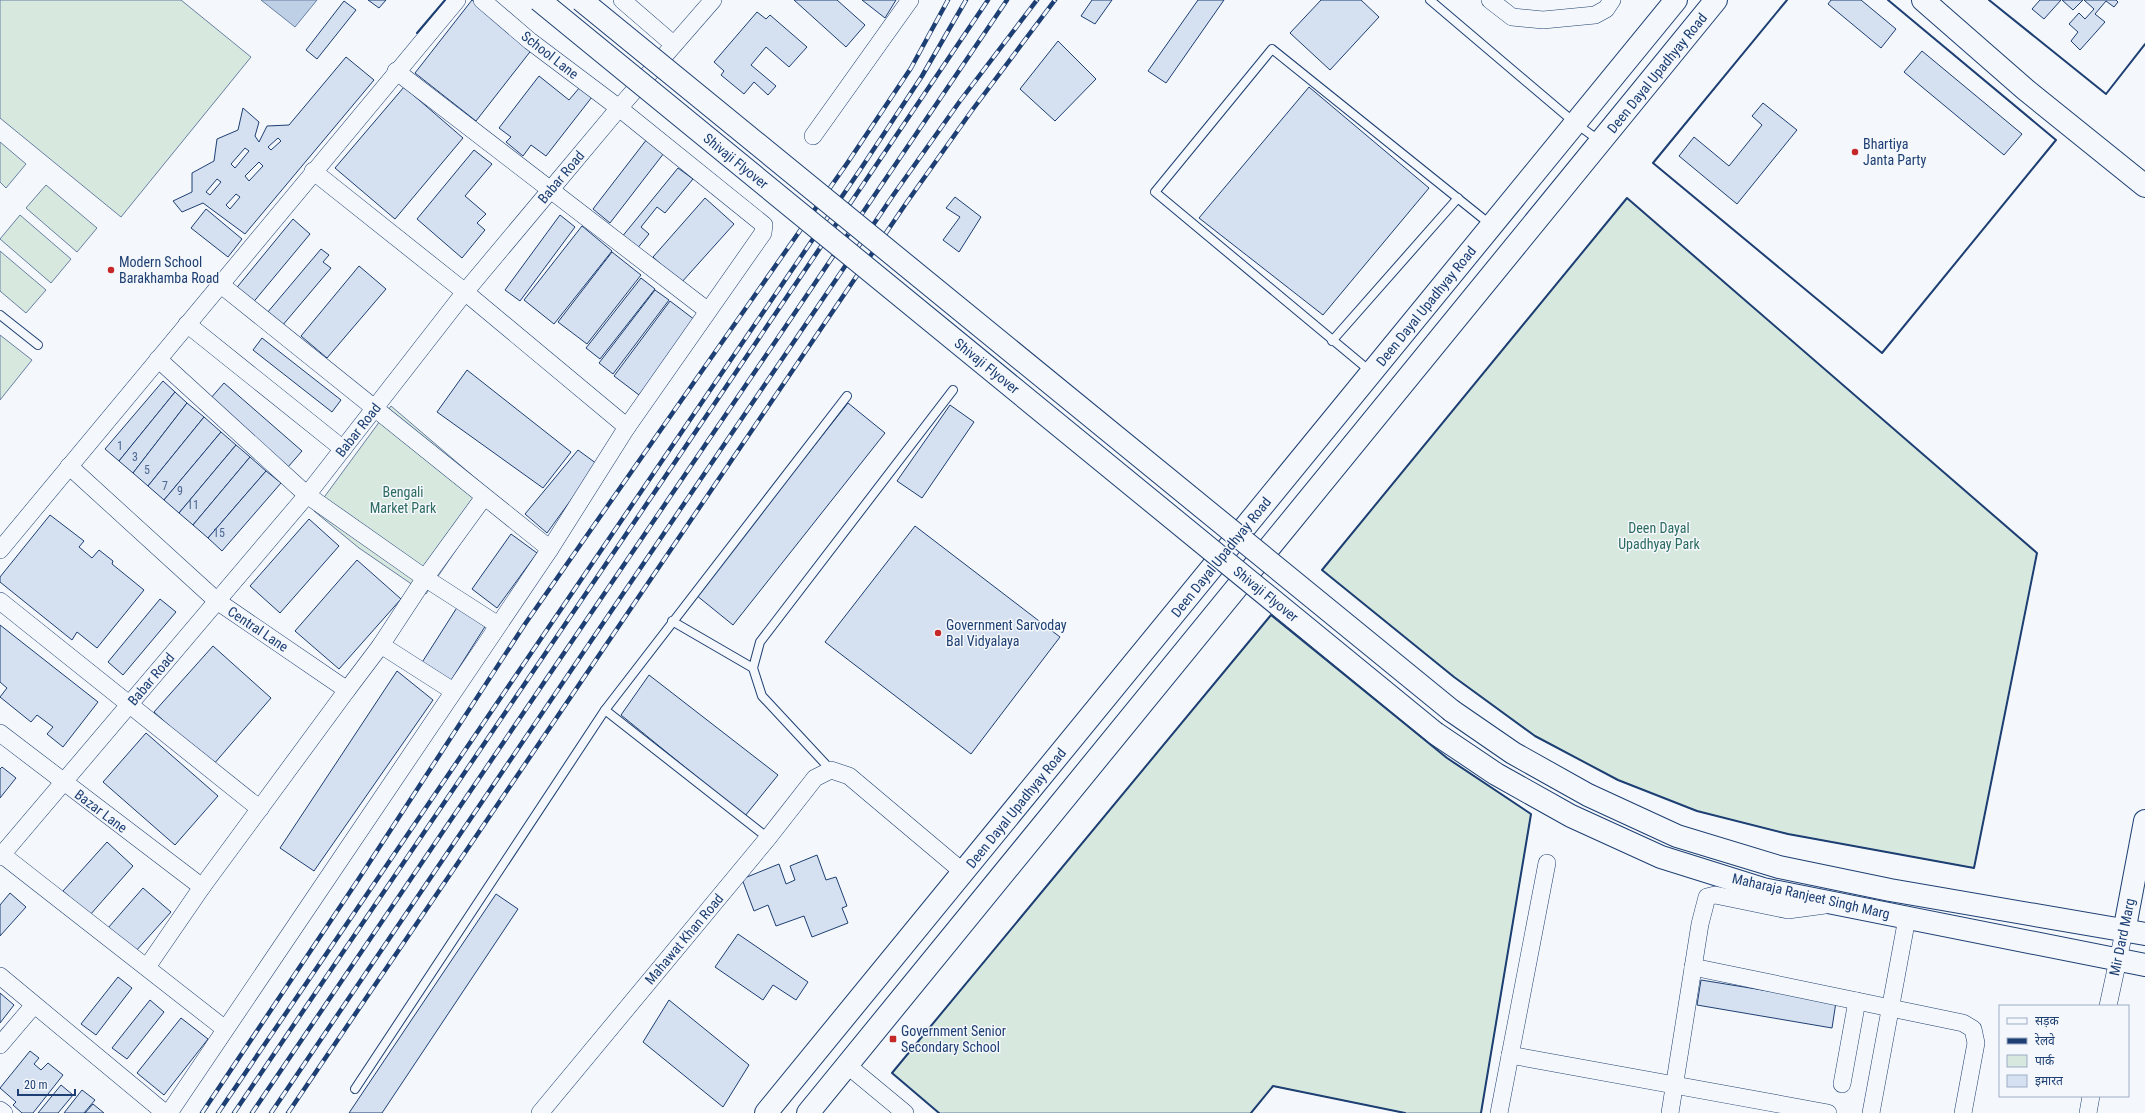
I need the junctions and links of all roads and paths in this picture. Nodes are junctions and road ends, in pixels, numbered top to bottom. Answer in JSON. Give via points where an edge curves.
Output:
{"nodes":[{"id":1,"x":456,"y":0,"type":"edge"},
{"id":2,"x":482,"y":0,"type":"edge"},
{"id":3,"x":539,"y":0,"type":"edge"},
{"id":4,"x":581,"y":0,"type":"edge"},
{"id":5,"x":622,"y":0,"type":"edge"},
{"id":6,"x":713,"y":0,"type":"edge"},
{"id":7,"x":910,"y":0,"type":"edge"},
{"id":8,"x":1430,"y":0,"type":"edge"},
{"id":9,"x":1490,"y":0,"type":"edge"},
{"id":10,"x":1612,"y":0,"type":"edge"},
{"id":11,"x":1676,"y":0,"type":"edge"},
{"id":12,"x":1716,"y":0,"type":"edge"},
{"id":13,"x":1923,"y":0,"type":"edge"},
{"id":14,"x":673,"y":44,"type":"junction"},
{"id":15,"x":396,"y":71,"type":"junction"},
{"id":16,"x":619,"y":108,"type":"junction"},
{"id":17,"x":1575,"y":123,"type":"junction"},
{"id":18,"x":813,"y":136,"type":"dead end"},
{"id":19,"x":1601,"y":142,"type":"junction"},
{"id":20,"x":313,"y":172,"type":"junction"},
{"id":21,"x":2145,"y":186,"type":"edge"},
{"id":22,"x":551,"y":189,"type":"junction"},
{"id":23,"x":1458,"y":198,"type":"junction"},
{"id":24,"x":1492,"y":225,"type":"junction"},
{"id":25,"x":220,"y":284,"type":"junction"},
{"id":26,"x":465,"y":292,"type":"junction"},
{"id":27,"x":708,"y":311,"type":"junction"},
{"id":28,"x":0,"y":315,"type":"edge"},
{"id":29,"x":187,"y":324,"type":"junction"},
{"id":30,"x":1332,"y":341,"type":"junction"},
{"id":31,"x":38,"y":345,"type":"dead end"},
{"id":32,"x":158,"y":359,"type":"junction"},
{"id":33,"x":1372,"y":372,"type":"junction"},
{"id":34,"x":953,"y":390,"type":"dead end"},
{"id":35,"x":847,"y":396,"type":"dead end"},
{"id":36,"x":374,"y":410,"type":"junction"},
{"id":37,"x":627,"y":427,"type":"junction"},
{"id":38,"x":344,"y":448,"type":"junction"},
{"id":39,"x":69,"y":466,"type":"junction"},
{"id":40,"x":307,"y":494,"type":"junction"},
{"id":41,"x":484,"y":497,"type":"junction"},
{"id":42,"x":550,"y":549,"type":"junction"},
{"id":43,"x":0,"y":550,"type":"edge"},
{"id":44,"x":425,"y":578,"type":"junction"},
{"id":45,"x":0,"y":601,"type":"edge"},
{"id":46,"x":217,"y":601,"type":"junction"},
{"id":47,"x":672,"y":621,"type":"junction"},
{"id":48,"x":498,"y":625,"type":"junction"},
{"id":49,"x":381,"y":645,"type":"junction"},
{"id":50,"x":753,"y":668,"type":"junction"},
{"id":51,"x":347,"y":690,"type":"junction"},
{"id":52,"x":453,"y":691,"type":"junction"},
{"id":53,"x":130,"y":704,"type":"junction"},
{"id":54,"x":605,"y":710,"type":"junction"},
{"id":55,"x":1452,"y":711,"type":"joint"},
{"id":56,"x":0,"y":733,"type":"edge"},
{"id":57,"x":1435,"y":733,"type":"joint"},
{"id":58,"x":831,"y":770,"type":"junction"},
{"id":59,"x":63,"y":782,"type":"junction"},
{"id":60,"x":260,"y":808,"type":"junction"},
{"id":61,"x":2145,"y":821,"type":"edge"},
{"id":62,"x":768,"y":838,"type":"junction"},
{"id":63,"x":1,"y":855,"type":"edge"},
{"id":64,"x":1547,"y":863,"type":"dead end"},
{"id":65,"x":963,"y":872,"type":"junction"},
{"id":66,"x":202,"y":887,"type":"junction"},
{"id":67,"x":1834,"y":904,"type":"junction"},
{"id":68,"x":1907,"y":918,"type":"junction"},
{"id":69,"x":2134,"y":933,"type":"edge"},
{"id":70,"x":2117,"y":958,"type":"junction"},
{"id":71,"x":2145,"y":965,"type":"edge"},
{"id":72,"x":1693,"y":967,"type":"junction"},
{"id":73,"x":147,"y":968,"type":"junction"},
{"id":74,"x":0,"y":976,"type":"edge"},
{"id":75,"x":1857,"y":1001,"type":"junction"},
{"id":76,"x":34,"y":1005,"type":"junction"},
{"id":77,"x":2108,"y":1005,"type":"edge"},
{"id":78,"x":1890,"y":1008,"type":"junction"},
{"id":79,"x":225,"y":1029,"type":"junction"},
{"id":80,"x":0,"y":1045,"type":"edge"},
{"id":81,"x":1510,"y":1055,"type":"junction"},
{"id":82,"x":847,"y":1065,"type":"junction"},
{"id":83,"x":1842,"y":1084,"type":"dead end"},
{"id":84,"x":1674,"y":1086,"type":"junction"},
{"id":85,"x":355,"y":1089,"type":"dead end"},
{"id":86,"x":2091,"y":1097,"type":"edge"},
{"id":87,"x":0,"y":1110,"type":"edge"},
{"id":88,"x":4,"y":1113,"type":"edge"},
{"id":89,"x":165,"y":1113,"type":"edge"},
{"id":90,"x":169,"y":1113,"type":"edge"},
{"id":91,"x":540,"y":1113,"type":"edge"},
{"id":92,"x":766,"y":1113,"type":"edge"},
{"id":93,"x":808,"y":1113,"type":"edge"},
{"id":94,"x":906,"y":1113,"type":"edge"},
{"id":95,"x":1499,"y":1113,"type":"edge"},
{"id":96,"x":1670,"y":1113,"type":"edge"},
{"id":97,"x":1828,"y":1113,"type":"edge"},
{"id":98,"x":1871,"y":1113,"type":"edge"},
{"id":99,"x":1963,"y":1113,"type":"edge"},
{"id":100,"x":2088,"y":1113,"type":"edge"}],
"edges":[{"from":1,"to":15,"type":"street"},
{"from":2,"to":16,"type":"street","name":"School Lane","via":[[530,41]]},
{"from":3,"to":57,"type":"main road","name":"Shivaji Flyover","bridge":true},
{"from":4,"to":55,"type":"main road","name":"Shivaji Flyover","bridge":true},
{"from":5,"to":14,"type":"street"},
{"from":6,"to":14,"type":"street","name":"Babar Road"},
{"from":7,"to":18,"type":"street"},
{"from":8,"to":17,"type":"lane"},
{"from":9,"to":10,"type":"street","via":[[1512,17],[1543,20],[1595,15],[1606,9]]},
{"from":11,"to":17,"type":"main road","name":"Deen Dayal Upadhyay Road"},
{"from":12,"to":19,"type":"main road","name":"Deen Dayal Upadhyay Road"},
{"from":13,"to":21,"type":"main road","via":[[2026,90]]},
{"from":14,"to":16,"type":"street","name":"Babar Road"},
{"from":15,"to":20,"type":"street"},
{"from":15,"to":22,"type":"street"},
{"from":16,"to":22,"type":"street","name":"Babar Road"},
{"from":16,"to":27,"type":"street","name":"School Lane","via":[[764,225],[763,233]]},
{"from":17,"to":19,"type":"lane"},
{"from":17,"to":24,"type":"main road","name":"Deen Dayal Upadhyay Road"},
{"from":19,"to":82,"type":"main road","name":"Deen Dayal Upadhyay Road"},
{"from":20,"to":25,"type":"street"},
{"from":20,"to":26,"type":"street"},
{"from":22,"to":26,"type":"street","name":"Babar Road"},
{"from":22,"to":27,"type":"street"},
{"from":23,"to":24,"type":"lane"},
{"from":23,"to":30,"type":"lane"},
{"from":23,"to":30,"type":"lane","via":[[1272,49],[1155,192]]},
{"from":24,"to":33,"type":"main road","name":"Deen Dayal Upadhyay Road"},
{"from":25,"to":29,"type":"street"},
{"from":25,"to":36,"type":"street"},
{"from":26,"to":36,"type":"street","name":"Babar Road"},
{"from":26,"to":37,"type":"street"},
{"from":27,"to":37,"type":"street"},
{"from":28,"to":31,"type":"lane"},
{"from":29,"to":32,"type":"street"},
{"from":29,"to":38,"type":"street"},
{"from":30,"to":33,"type":"lane"},
{"from":32,"to":39,"type":"street"},
{"from":32,"to":40,"type":"street"},
{"from":33,"to":65,"type":"main road","name":"Deen Dayal Upadhyay Road"},
{"from":34,"to":50,"type":"lane","via":[[760,642]]},
{"from":35,"to":47,"type":"lane"},
{"from":36,"to":38,"type":"street","name":"Babar Road"},
{"from":36,"to":41,"type":"street"},
{"from":37,"to":42,"type":"street"},
{"from":38,"to":40,"type":"street","name":"Babar Road"},
{"from":39,"to":43,"type":"street"},
{"from":39,"to":46,"type":"street","name":"Central Lane"},
{"from":40,"to":44,"type":"street"},
{"from":40,"to":46,"type":"street","name":"Babar Road"},
{"from":41,"to":42,"type":"street"},
{"from":41,"to":44,"type":"street"},
{"from":42,"to":48,"type":"street"},
{"from":44,"to":48,"type":"street"},
{"from":44,"to":49,"type":"street"},
{"from":45,"to":53,"type":"street"},
{"from":46,"to":51,"type":"street","name":"Central Lane"},
{"from":46,"to":53,"type":"street","name":"Babar Road"},
{"from":47,"to":50,"type":"lane"},
{"from":47,"to":54,"type":"lane"},
{"from":48,"to":52,"type":"street"},
{"from":49,"to":51,"type":"street"},
{"from":49,"to":52,"type":"street"},
{"from":50,"to":58,"type":"lane","via":[[762,696]]},
{"from":51,"to":60,"type":"street"},
{"from":52,"to":79,"type":"street"},
{"from":53,"to":59,"type":"street","name":"Babar Road"},
{"from":53,"to":60,"type":"street"},
{"from":54,"to":62,"type":"lane"},
{"from":54,"to":85,"type":"lane"},
{"from":55,"to":69,"type":"main road","name":"Maharaja Ranjeet Singh Marg","via":[[1513,753],[1581,791],[1677,836],[1779,867],[1890,890]]},
{"from":56,"to":59,"type":"street","name":"Bazar Lane"},
{"from":57,"to":67,"type":"main road","name":"Maharaja Ranjeet Singh Marg","via":[[1496,774],[1571,816],[1660,857],[1762,888]]},
{"from":58,"to":62,"type":"street","name":"Mahawat Khan Road","via":[[815,778]]},
{"from":58,"to":65,"type":"street","via":[[849,776]]},
{"from":59,"to":63,"type":"street","name":"Babar Road"},
{"from":59,"to":66,"type":"street","name":"Bazar Lane"},
{"from":60,"to":66,"type":"street"},
{"from":61,"to":69,"type":"main road","name":"Mir Dard Marg"},
{"from":62,"to":91,"type":"street","name":"Mahawat Khan Road"},
{"from":63,"to":73,"type":"street"},
{"from":64,"to":81,"type":"street"},
{"from":65,"to":92,"type":"main road","name":"Deen Dayal Upadhyay Road"},
{"from":66,"to":73,"type":"street"},
{"from":67,"to":68,"type":"main road","name":"Maharaja Ranjeet Singh Marg"},
{"from":67,"to":72,"type":"street","via":[[1788,910],[1711,895],[1705,902]]},
{"from":68,"to":70,"type":"main road","name":"Maharaja Ranjeet Singh Marg"},
{"from":68,"to":78,"type":"street"},
{"from":69,"to":70,"type":"street","name":"Mir Dard Marg"},
{"from":70,"to":71,"type":"main road","name":"Maharaja Ranjeet Singh Marg"},
{"from":70,"to":77,"type":"street","name":"Mir Dard Marg"},
{"from":72,"to":75,"type":"street"},
{"from":72,"to":84,"type":"street"},
{"from":73,"to":79,"type":"street"},
{"from":74,"to":76,"type":"street"},
{"from":75,"to":78,"type":"street"},
{"from":75,"to":83,"type":"street"},
{"from":76,"to":80,"type":"street"},
{"from":76,"to":89,"type":"street"},
{"from":78,"to":98,"type":"street"},
{"from":78,"to":99,"type":"street","via":[[1963,1023],[1973,1029],[1976,1043]]},
{"from":79,"to":90,"type":"street"},
{"from":81,"to":84,"type":"street"},
{"from":81,"to":95,"type":"street"},
{"from":82,"to":93,"type":"main road","name":"Deen Dayal Upadhyay Road"},
{"from":82,"to":94,"type":"street"},
{"from":84,"to":96,"type":"street"},
{"from":84,"to":97,"type":"street"},
{"from":86,"to":100,"type":"street"},
{"from":87,"to":88,"type":"street"}]}
